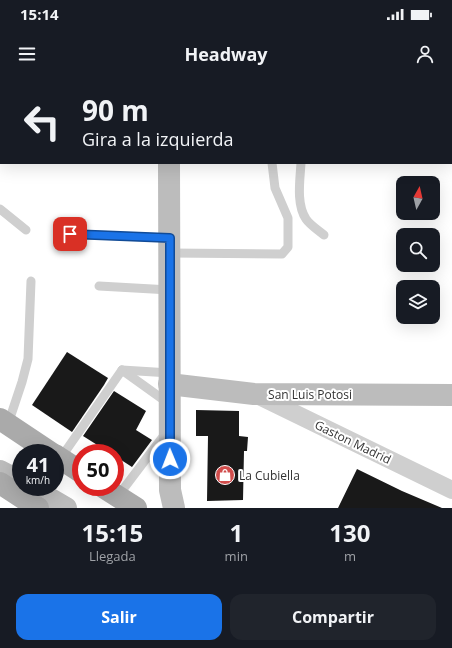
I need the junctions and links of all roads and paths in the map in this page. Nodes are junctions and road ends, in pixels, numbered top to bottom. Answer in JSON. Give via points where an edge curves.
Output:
{"nodes":[{"id":1,"x":169,"y":164,"type":"edge"},
{"id":2,"x":272,"y":164,"type":"edge"},
{"id":3,"x":301,"y":164,"type":"edge"},
{"id":4,"x":0,"y":209,"type":"edge"},
{"id":5,"x":26,"y":230,"type":"dead end"},
{"id":6,"x":70,"y":234,"type":"dead end"},
{"id":7,"x":324,"y":235,"type":"dead end"},
{"id":8,"x":170,"y":246,"type":"junction"},
{"id":9,"x":31,"y":281,"type":"dead end"},
{"id":10,"x":99,"y":286,"type":"dead end"},
{"id":11,"x":170,"y":290,"type":"junction"},
{"id":12,"x":122,"y":370,"type":"junction"},
{"id":13,"x":169,"y":387,"type":"junction"},
{"id":14,"x":254,"y":394,"type":"junction"},
{"id":15,"x":452,"y":395,"type":"edge"},
{"id":16,"x":4,"y":422,"type":"edge"},
{"id":17,"x":169,"y":428,"type":"junction"},
{"id":18,"x":37,"y":444,"type":"edge"},
{"id":19,"x":64,"y":444,"type":"edge"},
{"id":20,"x":0,"y":471,"type":"edge"},
{"id":21,"x":12,"y":477,"type":"edge"},
{"id":22,"x":124,"y":478,"type":"edge"},
{"id":23,"x":0,"y":483,"type":"edge"},
{"id":24,"x":452,"y":490,"type":"edge"},
{"id":25,"x":45,"y":496,"type":"edge"},
{"id":26,"x":117,"y":496,"type":"edge"},
{"id":27,"x":169,"y":504,"type":"edge"},
{"id":28,"x":38,"y":508,"type":"edge"},
{"id":29,"x":66,"y":508,"type":"edge"},
{"id":30,"x":136,"y":508,"type":"edge"}],
"edges":[{"from":1,"to":8,"type":"main road"},
{"from":2,"to":8,"type":"lane","via":[[275,188],[288,218],[286,251],[282,254]]},
{"from":3,"to":7,"type":"lane","via":[[302,213],[306,220]]},
{"from":4,"to":5,"type":"lane"},
{"from":6,"to":8,"type":"lane"},
{"from":8,"to":11,"type":"main road"},
{"from":9,"to":16,"type":"lane","via":[[27,364]]},
{"from":10,"to":11,"type":"lane"},
{"from":11,"to":13,"type":"main road"},
{"from":12,"to":13,"type":"lane"},
{"from":12,"to":13,"type":"lane"},
{"from":12,"to":19,"type":"lane"},
{"from":13,"to":14,"type":"main road","name":"San Luis Potosi"},
{"from":13,"to":17,"type":"main road"},
{"from":14,"to":15,"type":"main road","name":"San Luis Potosi"},
{"from":14,"to":24,"type":"street","name":"Gaston Madrid"},
{"from":16,"to":18,"type":"main road"},
{"from":17,"to":22,"type":"lane"},
{"from":17,"to":27,"type":"main road"},
{"from":20,"to":21,"type":"main road"},
{"from":23,"to":28,"type":"main road"},
{"from":25,"to":29,"type":"main road"},
{"from":26,"to":30,"type":"main road"}]}
